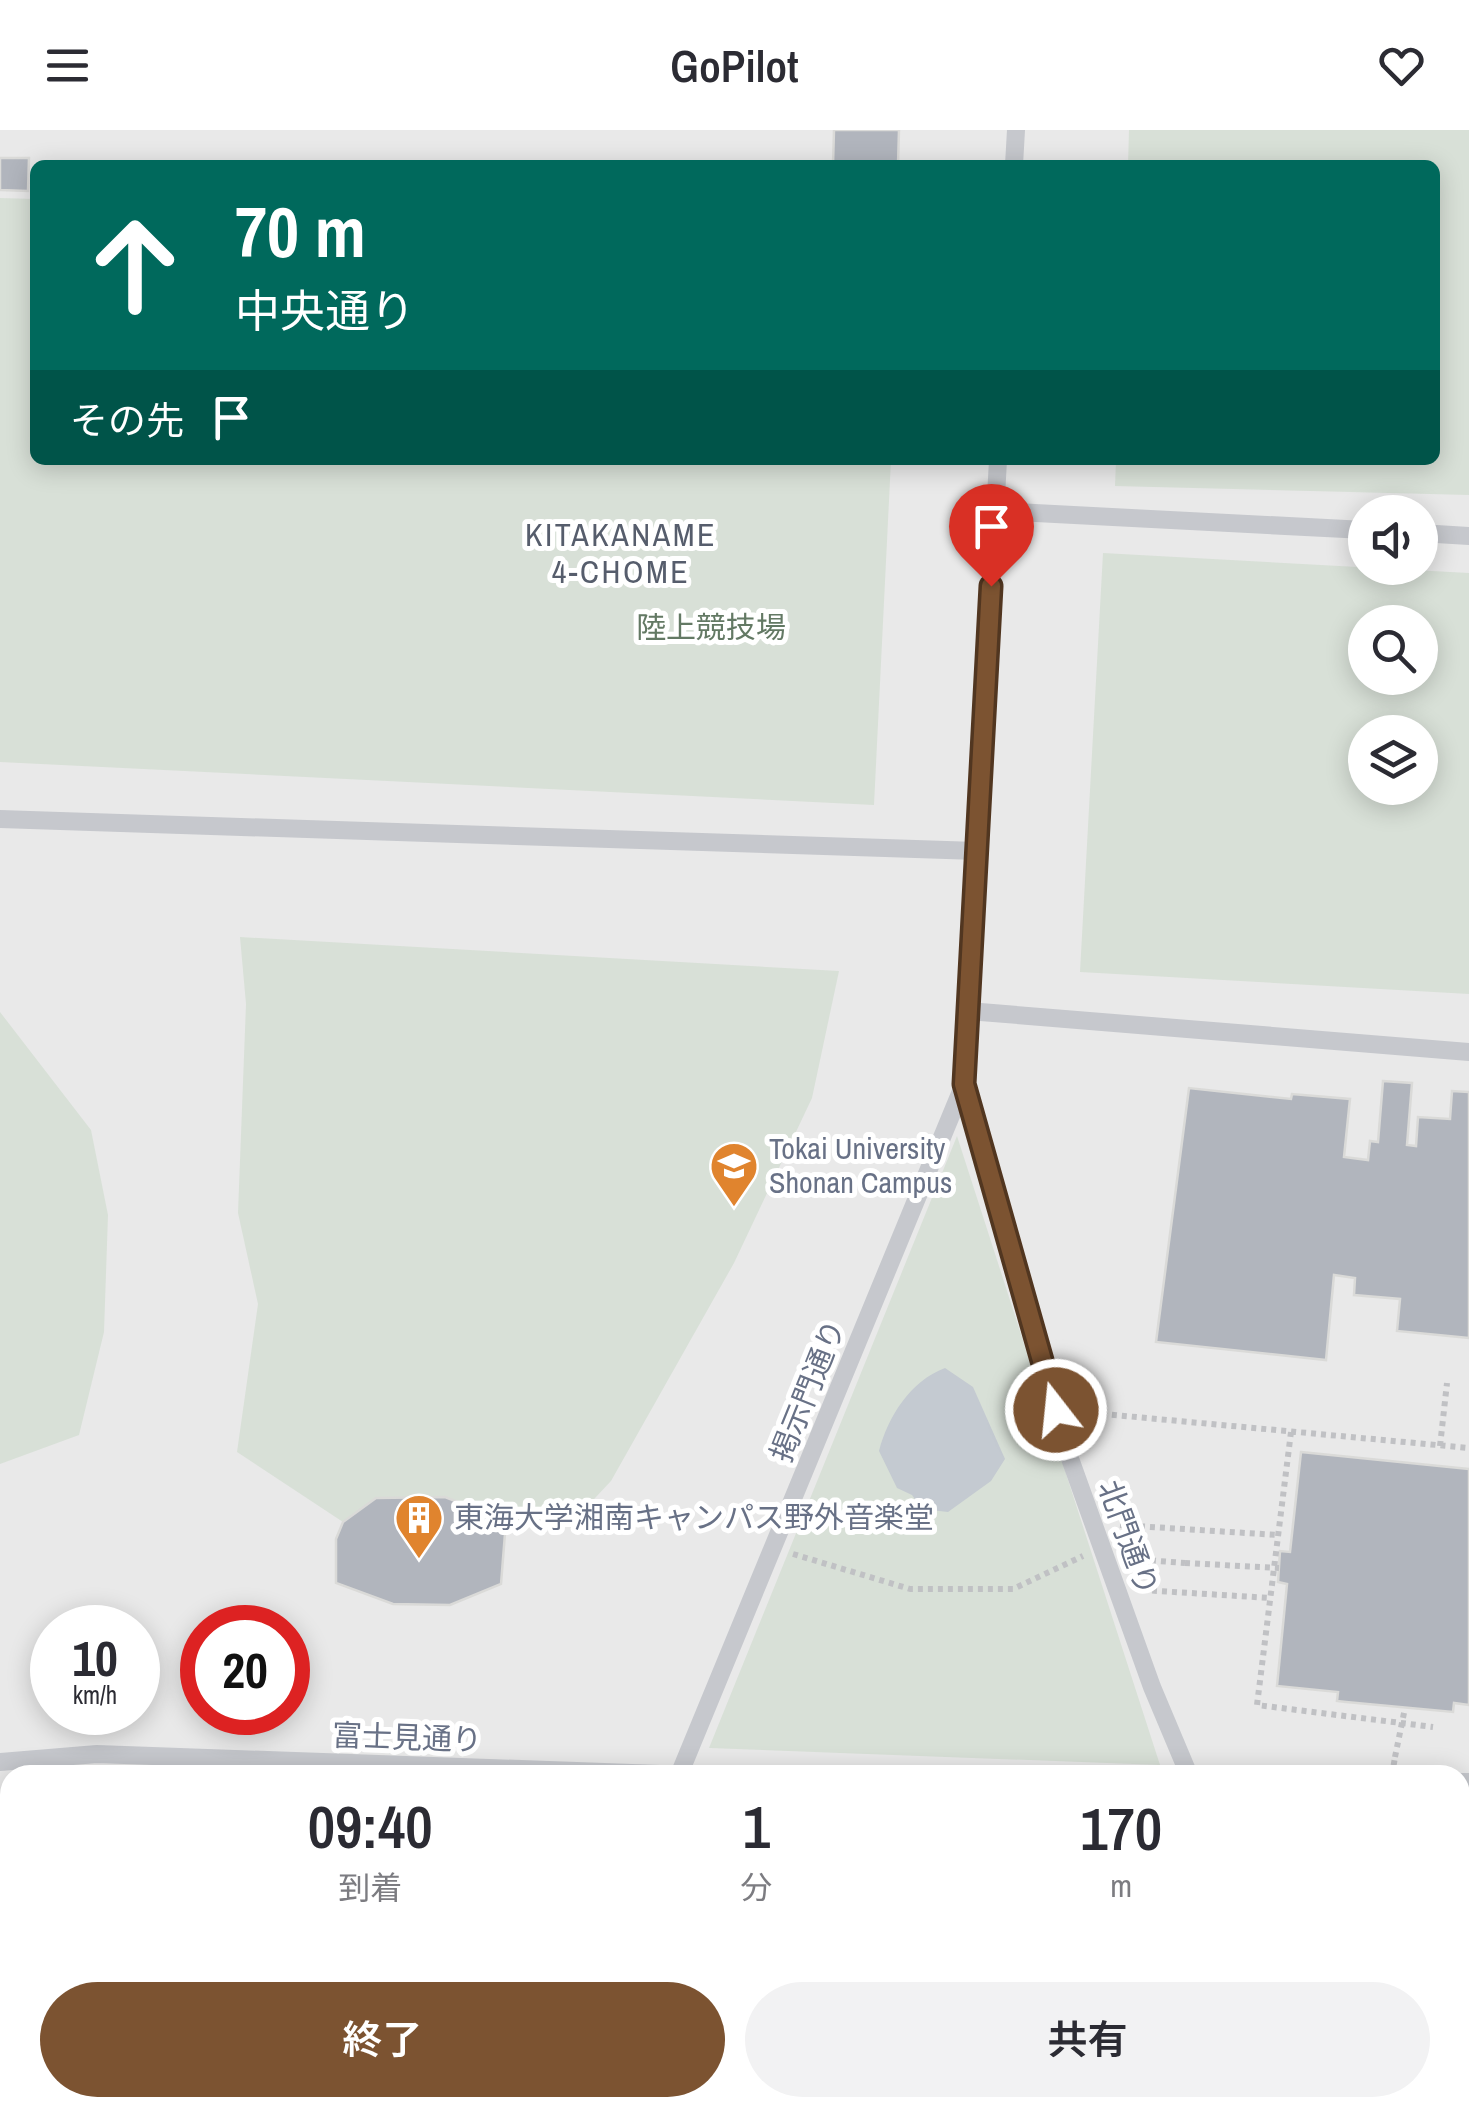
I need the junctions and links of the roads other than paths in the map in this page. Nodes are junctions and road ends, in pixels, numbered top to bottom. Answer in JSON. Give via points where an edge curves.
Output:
{"nodes":[{"id":1,"x":1016,"y":130,"type":"edge"},
{"id":2,"x":1014,"y":160,"type":"edge"},
{"id":3,"x":998,"y":465,"type":"edge"},
{"id":4,"x":995,"y":511,"type":"junction"},
{"id":5,"x":1348,"y":529,"type":"edge"},
{"id":6,"x":1438,"y":534,"type":"edge"},
{"id":7,"x":1469,"y":536,"type":"edge"},
{"id":8,"x":0,"y":819,"type":"edge"},
{"id":9,"x":977,"y":851,"type":"junction"},
{"id":10,"x":968,"y":1011,"type":"junction"},
{"id":11,"x":1469,"y":1052,"type":"edge"},
{"id":12,"x":964,"y":1084,"type":"junction"},
{"id":13,"x":0,"y":1762,"type":"edge"},
{"id":14,"x":402,"y":1765,"type":"edge"},
{"id":15,"x":684,"y":1765,"type":"edge"},
{"id":16,"x":1186,"y":1765,"type":"edge"}],
"edges":[{"from":1,"to":2,"type":"lane"},
{"from":3,"to":4,"type":"lane"},
{"from":4,"to":5,"type":"lane"},
{"from":4,"to":9,"type":"lane"},
{"from":6,"to":7,"type":"lane"},
{"from":8,"to":9,"type":"lane"},
{"from":9,"to":10,"type":"lane"},
{"from":10,"to":11,"type":"lane"},
{"from":10,"to":12,"type":"lane"},
{"from":12,"to":15,"type":"lane","name":"掲示門通り"},
{"from":12,"to":16,"type":"lane","name":"北門通り","via":[[1056,1410]]},
{"from":13,"to":14,"type":"lane","name":"富士見通り","via":[[97,1754]]}]}
